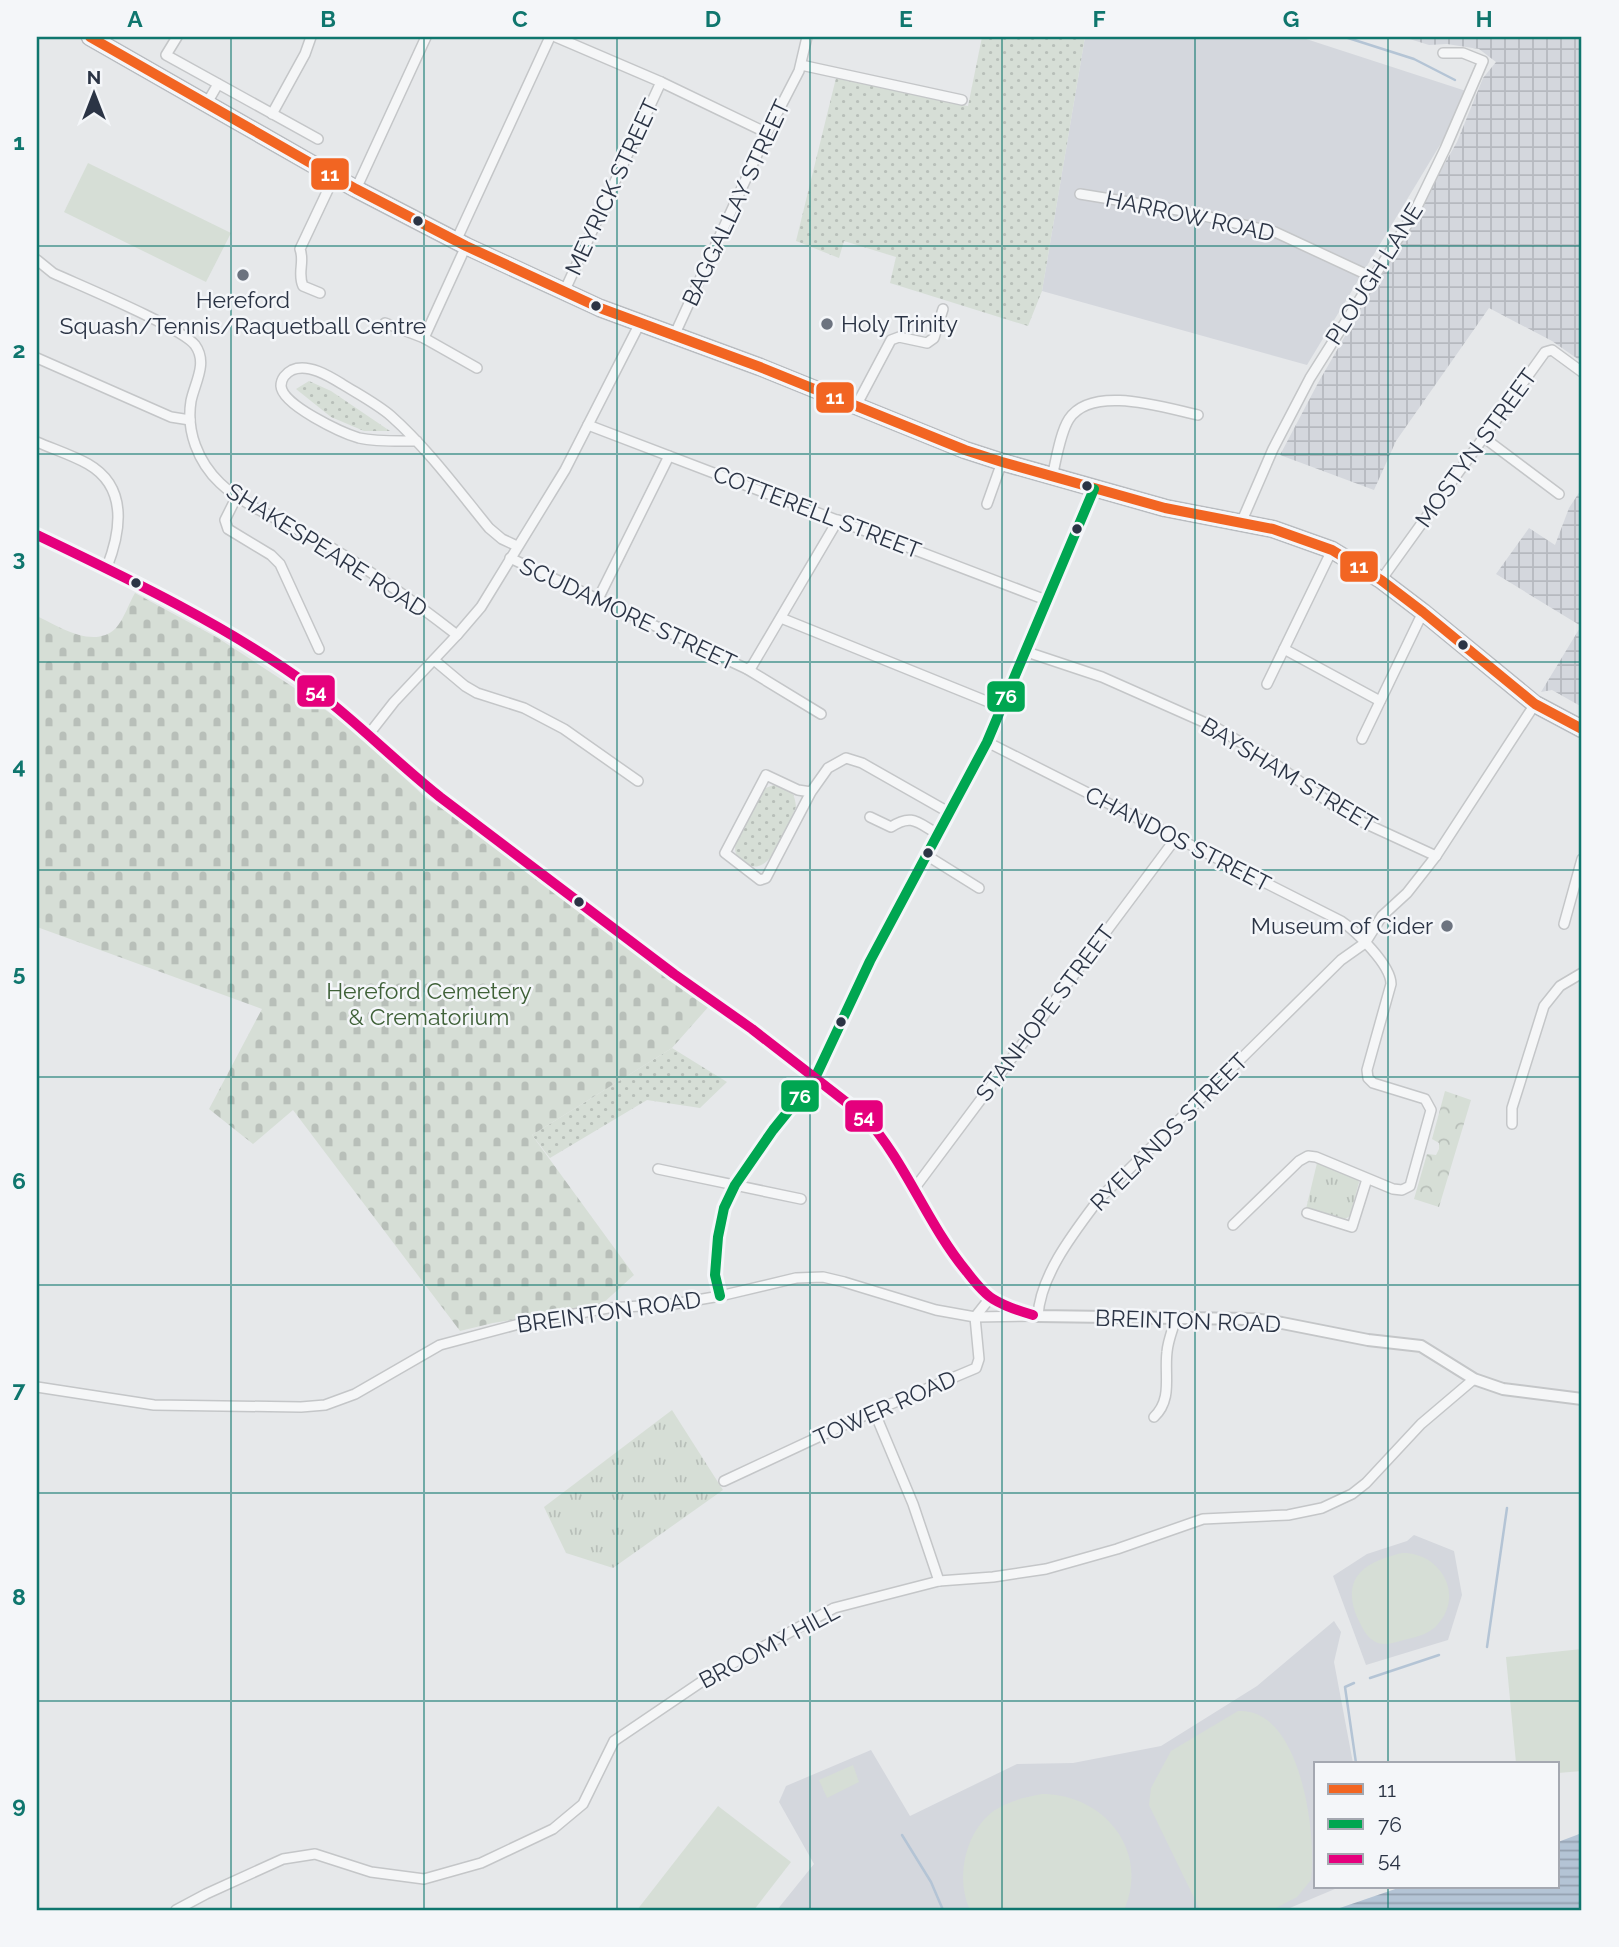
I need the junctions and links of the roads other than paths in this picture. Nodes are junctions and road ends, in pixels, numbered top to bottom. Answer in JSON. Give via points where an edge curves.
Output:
{"nodes":[{"id":1,"x":90,"y":37,"type":"edge"},
{"id":2,"x":177,"y":37,"type":"edge"},
{"id":3,"x":311,"y":37,"type":"edge"},
{"id":4,"x":426,"y":37,"type":"edge"},
{"id":5,"x":550,"y":37,"type":"edge"},
{"id":6,"x":556,"y":37,"type":"edge"},
{"id":7,"x":807,"y":37,"type":"edge"},
{"id":8,"x":1443,"y":53,"type":"dead end"},
{"id":9,"x":800,"y":68,"type":"junction"},
{"id":10,"x":660,"y":82,"type":"junction"},
{"id":11,"x":218,"y":84,"type":"junction"},
{"id":12,"x":962,"y":100,"type":"dead end"},
{"id":13,"x":207,"y":103,"type":"junction"},
{"id":14,"x":272,"y":114,"type":"junction"},
{"id":15,"x":767,"y":133,"type":"junction"},
{"id":16,"x":318,"y":139,"type":"dead end"},
{"id":17,"x":334,"y":177,"type":"junction"},
{"id":18,"x":356,"y":189,"type":"junction"},
{"id":19,"x":1080,"y":194,"type":"dead end"},
{"id":20,"x":461,"y":243,"type":"junction"},
{"id":21,"x":37,"y":260,"type":"edge"},
{"id":22,"x":1374,"y":278,"type":"junction"},
{"id":23,"x":564,"y":292,"type":"junction"},
{"id":24,"x":320,"y":293,"type":"dead end"},
{"id":25,"x":943,"y":309,"type":"dead end"},
{"id":26,"x":385,"y":323,"type":"dead end"},
{"id":27,"x":640,"y":323,"type":"junction"},
{"id":28,"x":674,"y":336,"type":"junction"},
{"id":29,"x":424,"y":338,"type":"junction"},
{"id":30,"x":37,"y":358,"type":"edge"},
{"id":31,"x":477,"y":368,"type":"dead end"},
{"id":32,"x":1582,"y":372,"type":"edge"},
{"id":33,"x":856,"y":406,"type":"junction"},
{"id":34,"x":1198,"y":415,"type":"dead end"},
{"id":35,"x":190,"y":421,"type":"junction"},
{"id":36,"x":588,"y":425,"type":"junction"},
{"id":37,"x":1483,"y":437,"type":"junction"},
{"id":38,"x":417,"y":441,"type":"junction"},
{"id":39,"x":37,"y":442,"type":"edge"},
{"id":40,"x":669,"y":456,"type":"junction"},
{"id":41,"x":1002,"y":462,"type":"junction"},
{"id":42,"x":1052,"y":477,"type":"junction"},
{"id":43,"x":1094,"y":489,"type":"junction"},
{"id":44,"x":1559,"y":494,"type":"dead end"},
{"id":45,"x":237,"y":496,"type":"junction"},
{"id":46,"x":987,"y":504,"type":"dead end"},
{"id":47,"x":838,"y":520,"type":"junction"},
{"id":48,"x":1241,"y":523,"type":"junction"},
{"id":49,"x":37,"y":535,"type":"edge"},
{"id":50,"x":517,"y":546,"type":"junction"},
{"id":51,"x":1332,"y":550,"type":"junction"},
{"id":52,"x":510,"y":558,"type":"junction"},
{"id":53,"x":107,"y":568,"type":"junction"},
{"id":54,"x":1381,"y":580,"type":"junction"},
{"id":55,"x":598,"y":599,"type":"junction"},
{"id":56,"x":1046,"y":600,"type":"junction"},
{"id":57,"x":1423,"y":612,"type":"junction"},
{"id":58,"x":781,"y":618,"type":"junction"},
{"id":59,"x":457,"y":635,"type":"junction"},
{"id":60,"x":319,"y":649,"type":"dead end"},
{"id":61,"x":1284,"y":649,"type":"junction"},
{"id":62,"x":1024,"y":651,"type":"junction"},
{"id":63,"x":434,"y":660,"type":"junction"},
{"id":64,"x":747,"y":669,"type":"junction"},
{"id":65,"x":1267,"y":684,"type":"dead end"},
{"id":66,"x":1380,"y":701,"type":"junction"},
{"id":67,"x":1535,"y":704,"type":"junction"},
{"id":68,"x":1001,"y":707,"type":"junction"},
{"id":69,"x":821,"y":714,"type":"dead end"},
{"id":70,"x":1582,"y":729,"type":"edge"},
{"id":71,"x":369,"y":734,"type":"junction"},
{"id":72,"x":1362,"y":739,"type":"dead end"},
{"id":73,"x":987,"y":742,"type":"junction"},
{"id":74,"x":638,"y":781,"type":"dead end"},
{"id":75,"x":811,"y":792,"type":"junction"},
{"id":76,"x":950,"y":813,"type":"junction"},
{"id":77,"x":870,"y":817,"type":"dead end"},
{"id":78,"x":937,"y":834,"type":"junction"},
{"id":79,"x":1176,"y":838,"type":"junction"},
{"id":80,"x":926,"y":855,"type":"junction"},
{"id":81,"x":1436,"y":856,"type":"junction"},
{"id":82,"x":1582,"y":859,"type":"edge"},
{"id":83,"x":979,"y":888,"type":"dead end"},
{"id":84,"x":1564,"y":924,"type":"dead end"},
{"id":85,"x":1365,"y":943,"type":"junction"},
{"id":86,"x":1582,"y":973,"type":"edge"},
{"id":87,"x":815,"y":1078,"type":"junction"},
{"id":88,"x":1512,"y":1124,"type":"dead end"},
{"id":89,"x":658,"y":1169,"type":"dead end"},
{"id":90,"x":1367,"y":1179,"type":"junction"},
{"id":91,"x":735,"y":1185,"type":"junction"},
{"id":92,"x":914,"y":1189,"type":"junction"},
{"id":93,"x":802,"y":1199,"type":"dead end"},
{"id":94,"x":1307,"y":1213,"type":"dead end"},
{"id":95,"x":1233,"y":1225,"type":"dead end"},
{"id":96,"x":720,"y":1296,"type":"junction"},
{"id":97,"x":990,"y":1298,"type":"junction"},
{"id":98,"x":1038,"y":1316,"type":"junction"},
{"id":99,"x":975,"y":1317,"type":"junction"},
{"id":100,"x":1176,"y":1318,"type":"junction"},
{"id":101,"x":1474,"y":1379,"type":"junction"},
{"id":102,"x":37,"y":1387,"type":"edge"},
{"id":103,"x":1582,"y":1399,"type":"edge"},
{"id":104,"x":874,"y":1411,"type":"junction"},
{"id":105,"x":1154,"y":1418,"type":"dead end"},
{"id":106,"x":724,"y":1481,"type":"dead end"},
{"id":107,"x":939,"y":1581,"type":"junction"},
{"id":108,"x":176,"y":1910,"type":"edge"}],
"edges":[{"from":1,"to":13,"type":"highway"},
{"from":2,"to":11,"type":"street","via":[[166,55]]},
{"from":3,"to":14,"type":"street"},
{"from":4,"to":18,"type":"street"},
{"from":5,"to":20,"type":"street"},
{"from":6,"to":10,"type":"street"},
{"from":7,"to":9,"type":"street","name":"BAGGALLAY STREET"},
{"from":8,"to":22,"type":"street","name":"PLOUGH LANE","via":[[1463,53],[1483,61],[1413,215]]},
{"from":9,"to":12,"type":"street"},
{"from":9,"to":15,"type":"street","name":"BAGGALLAY STREET"},
{"from":10,"to":15,"type":"street"},
{"from":10,"to":23,"type":"street","name":"MEYRICK STREET"},
{"from":11,"to":13,"type":"street"},
{"from":11,"to":14,"type":"street"},
{"from":13,"to":17,"type":"highway"},
{"from":14,"to":16,"type":"street"},
{"from":15,"to":28,"type":"street","name":"BAGGALLAY STREET"},
{"from":17,"to":18,"type":"highway"},
{"from":17,"to":24,"type":"street","via":[[300,249],[304,258],[299,278],[303,286]]},
{"from":18,"to":20,"type":"highway"},
{"from":19,"to":22,"type":"street","name":"HARROW ROAD","via":[[1275,232]]},
{"from":20,"to":23,"type":"highway"},
{"from":20,"to":29,"type":"street"},
{"from":21,"to":35,"type":"street","via":[[53,273],[176,331],[196,346],[200,374]]},
{"from":22,"to":48,"type":"street","name":"PLOUGH LANE","via":[[1310,378]]},
{"from":23,"to":27,"type":"highway"},
{"from":25,"to":33,"type":"street","via":[[934,338],[927,344],[899,337],[891,340]]},
{"from":26,"to":29,"type":"street"},
{"from":27,"to":28,"type":"highway"},
{"from":27,"to":36,"type":"street"},
{"from":28,"to":33,"type":"highway"},
{"from":29,"to":31,"type":"street"},
{"from":30,"to":35,"type":"street"},
{"from":32,"to":37,"type":"street","name":"MOSTYN STREET","via":[[1552,350],[1545,352]]},
{"from":33,"to":41,"type":"highway"},
{"from":34,"to":42,"type":"street","via":[[1129,401],[1078,408],[1068,421]]},
{"from":35,"to":45,"type":"street","name":"SHAKESPEARE ROAD","via":[[197,450],[209,471]]},
{"from":36,"to":40,"type":"street","name":"COTTERELL STREET"},
{"from":36,"to":50,"type":"street"},
{"from":37,"to":44,"type":"street"},
{"from":37,"to":54,"type":"street","name":"MOSTYN STREET"},
{"from":38,"to":38,"type":"street","via":[[383,442],[331,427],[284,395],[283,377],[298,368],[332,378],[388,414]]},
{"from":38,"to":50,"type":"street","via":[[489,528]]},
{"from":39,"to":53,"type":"street","via":[[87,463],[112,489],[119,531]]},
{"from":40,"to":47,"type":"street","name":"COTTERELL STREET"},
{"from":40,"to":55,"type":"street"},
{"from":41,"to":42,"type":"highway"},
{"from":41,"to":46,"type":"street"},
{"from":42,"to":43,"type":"highway"},
{"from":43,"to":48,"type":"highway"},
{"from":43,"to":56,"type":"street"},
{"from":45,"to":59,"type":"street","name":"SHAKESPEARE ROAD","via":[[390,584]]},
{"from":45,"to":60,"type":"street","via":[[225,520],[228,529],[280,564]]},
{"from":47,"to":56,"type":"street","name":"COTTERELL STREET"},
{"from":47,"to":58,"type":"street"},
{"from":48,"to":51,"type":"highway"},
{"from":49,"to":53,"type":"street"},
{"from":50,"to":52,"type":"street"},
{"from":51,"to":54,"type":"highway"},
{"from":51,"to":61,"type":"street"},
{"from":52,"to":55,"type":"street","name":"SCUDAMORE STREET"},
{"from":52,"to":59,"type":"street","via":[[481,607]]},
{"from":53,"to":71,"type":"street","via":[[274,662]]},
{"from":54,"to":57,"type":"highway"},
{"from":55,"to":64,"type":"street","name":"SCUDAMORE STREET"},
{"from":56,"to":62,"type":"street"},
{"from":57,"to":66,"type":"street"},
{"from":57,"to":67,"type":"highway"},
{"from":58,"to":64,"type":"street"},
{"from":58,"to":68,"type":"street"},
{"from":59,"to":63,"type":"street"},
{"from":61,"to":65,"type":"street"},
{"from":61,"to":66,"type":"street"},
{"from":62,"to":68,"type":"street"},
{"from":62,"to":81,"type":"street","name":"BAYSHAM STREET","via":[[1102,677],[1217,728],[1347,815]]},
{"from":63,"to":71,"type":"street"},
{"from":63,"to":74,"type":"street","via":[[477,693],[524,708],[564,729]]},
{"from":64,"to":69,"type":"street","name":"SCUDAMORE STREET"},
{"from":66,"to":72,"type":"street"},
{"from":67,"to":70,"type":"highway"},
{"from":67,"to":81,"type":"street","name":"RYELANDS STREET"},
{"from":68,"to":73,"type":"street"},
{"from":71,"to":87,"type":"street","via":[[440,797]]},
{"from":73,"to":76,"type":"street"},
{"from":73,"to":79,"type":"street","name":"CHANDOS STREET"},
{"from":75,"to":75,"type":"street","via":[[766,878],[760,880],[725,853],[766,775]]},
{"from":75,"to":76,"type":"street","via":[[828,768],[846,758]]},
{"from":76,"to":78,"type":"street"},
{"from":77,"to":78,"type":"street","via":[[891,827],[911,818]]},
{"from":78,"to":80,"type":"street"},
{"from":79,"to":85,"type":"street","name":"CHANDOS STREET","via":[[1341,921]]},
{"from":79,"to":92,"type":"street","name":"STANHOPE STREET"},
{"from":80,"to":83,"type":"street"},
{"from":80,"to":87,"type":"street"},
{"from":81,"to":85,"type":"street","name":"RYELANDS STREET","via":[[1382,916]]},
{"from":82,"to":84,"type":"street"},
{"from":85,"to":90,"type":"street","name":"CHANDOS STREET","via":[[1391,977],[1367,1078],[1425,1099],[1431,1110],[1410,1186],[1393,1189]]},
{"from":85,"to":98,"type":"street","name":"RYELANDS STREET","via":[[1341,960],[1099,1199],[1045,1284]]},
{"from":86,"to":88,"type":"street","via":[[1560,986],[1544,1006],[1512,1108]]},
{"from":87,"to":91,"type":"street"},
{"from":87,"to":92,"type":"street","via":[[878,1131]]},
{"from":89,"to":91,"type":"street"},
{"from":90,"to":94,"type":"street","via":[[1352,1227]]},
{"from":90,"to":95,"type":"street","via":[[1308,1156]]},
{"from":91,"to":93,"type":"street"},
{"from":91,"to":96,"type":"street","via":[[718,1237],[715,1275]]},
{"from":92,"to":97,"type":"street","via":[[950,1252]]},
{"from":96,"to":99,"type":"street","name":"BREINTON ROAD","via":[[796,1278],[823,1278]]},
{"from":96,"to":102,"type":"street","name":"BREINTON ROAD","via":[[608,1308],[519,1324],[440,1345],[355,1394],[325,1405],[154,1405]]},
{"from":97,"to":98,"type":"street"},
{"from":97,"to":99,"type":"street"},
{"from":98,"to":99,"type":"street","name":"BREINTON ROAD"},
{"from":98,"to":100,"type":"street","name":"BREINTON ROAD"},
{"from":99,"to":104,"type":"street","name":"TOWER ROAD","via":[[976,1368]]},
{"from":100,"to":101,"type":"street","name":"BREINTON ROAD","via":[[1253,1319],[1421,1346]]},
{"from":100,"to":105,"type":"street","via":[[1167,1352],[1163,1409]]},
{"from":101,"to":103,"type":"street","name":"BREINTON ROAD","via":[[1518,1392]]},
{"from":101,"to":107,"type":"street","name":"BROOMY HILL","via":[[1420,1424],[1366,1483],[1322,1508],[1288,1515],[1203,1519],[1046,1569]]},
{"from":104,"to":106,"type":"street","name":"TOWER ROAD"},
{"from":104,"to":107,"type":"street"},
{"from":107,"to":108,"type":"street","name":"BROOMY HILL","via":[[834,1608],[710,1676],[614,1741],[583,1804],[553,1829],[481,1863],[424,1879],[371,1872],[315,1854],[283,1859]]}]}
